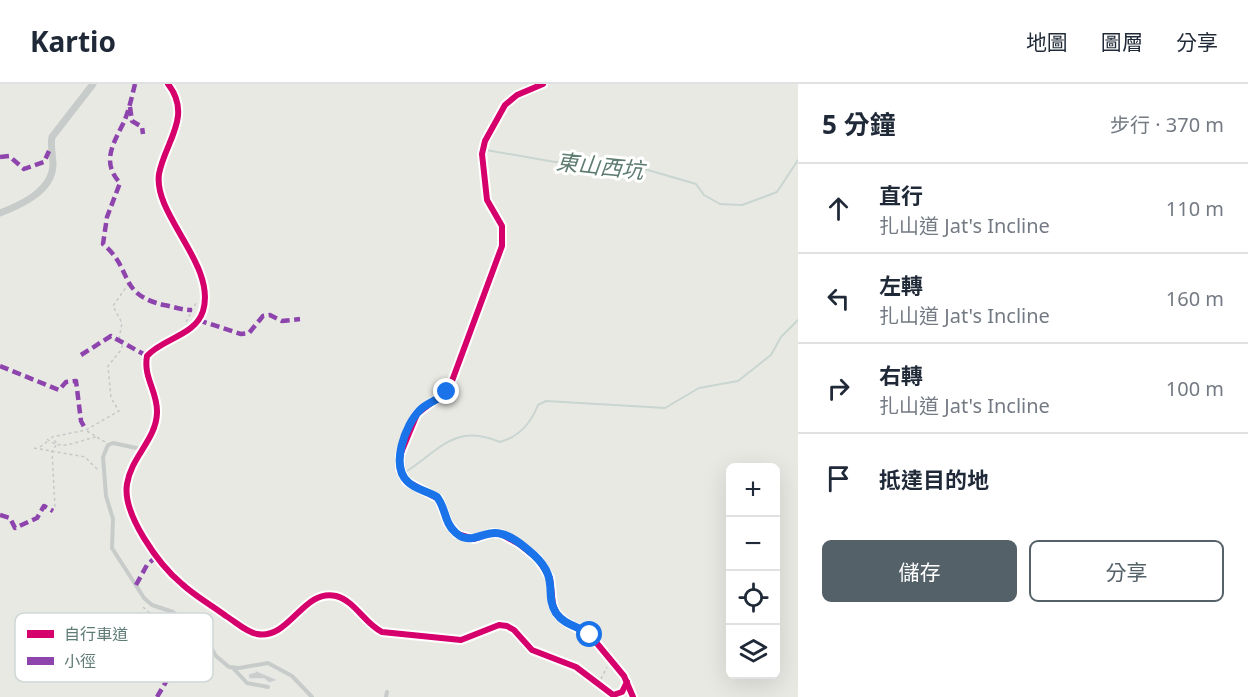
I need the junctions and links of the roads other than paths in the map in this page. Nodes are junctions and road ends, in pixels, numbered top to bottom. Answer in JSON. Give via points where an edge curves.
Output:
{"nodes":[{"id":1,"x":93,"y":84,"type":"edge"},
{"id":2,"x":168,"y":84,"type":"edge"},
{"id":3,"x":543,"y":84,"type":"edge"},
{"id":4,"x":0,"y":213,"type":"edge"},
{"id":5,"x":141,"y":449,"type":"junction"},
{"id":6,"x":147,"y":601,"type":"junction"},
{"id":7,"x":143,"y":607,"type":"road end"},
{"id":8,"x":174,"y":613,"type":"edge"},
{"id":9,"x":213,"y":649,"type":"edge"},
{"id":10,"x":232,"y":667,"type":"junction"},
{"id":11,"x":627,"y":682,"type":"junction"},
{"id":12,"x":268,"y":687,"type":"dead end"},
{"id":13,"x":312,"y":697,"type":"edge"},
{"id":14,"x":633,"y":697,"type":"edge"}],
"edges":[{"from":1,"to":4,"type":"street","via":[[52,137],[53,167],[47,184]]},
{"from":2,"to":5,"type":"street","via":[[179,105],[178,123],[160,170],[159,188],[205,283],[204,305],[198,320],[147,356],[146,376],[157,412],[152,433]]},
{"from":3,"to":11,"type":"street","via":[[509,100],[485,141],[482,165],[486,197],[502,226],[502,246],[450,385],[445,394],[415,417],[399,466],[410,484],[439,499],[457,534],[471,539],[501,534],[534,555],[550,578],[557,614],[588,633]]},
{"from":5,"to":6,"type":"lane","via":[[111,444],[104,457],[112,548]]},
{"from":5,"to":11,"type":"street","via":[[127,483],[127,505],[135,523],[183,585],[249,631],[274,633],[313,602],[336,596],[372,627],[393,634],[461,640],[499,625],[507,626],[532,650],[569,663],[613,695],[618,695]]},
{"from":6,"to":7,"type":"lane"},
{"from":6,"to":8,"type":"lane"},
{"from":9,"to":10,"type":"lane","via":[[223,663]]},
{"from":10,"to":12,"type":"lane","via":[[247,683]]},
{"from":10,"to":13,"type":"lane","via":[[268,663],[292,676]]},
{"from":11,"to":14,"type":"street"}]}
